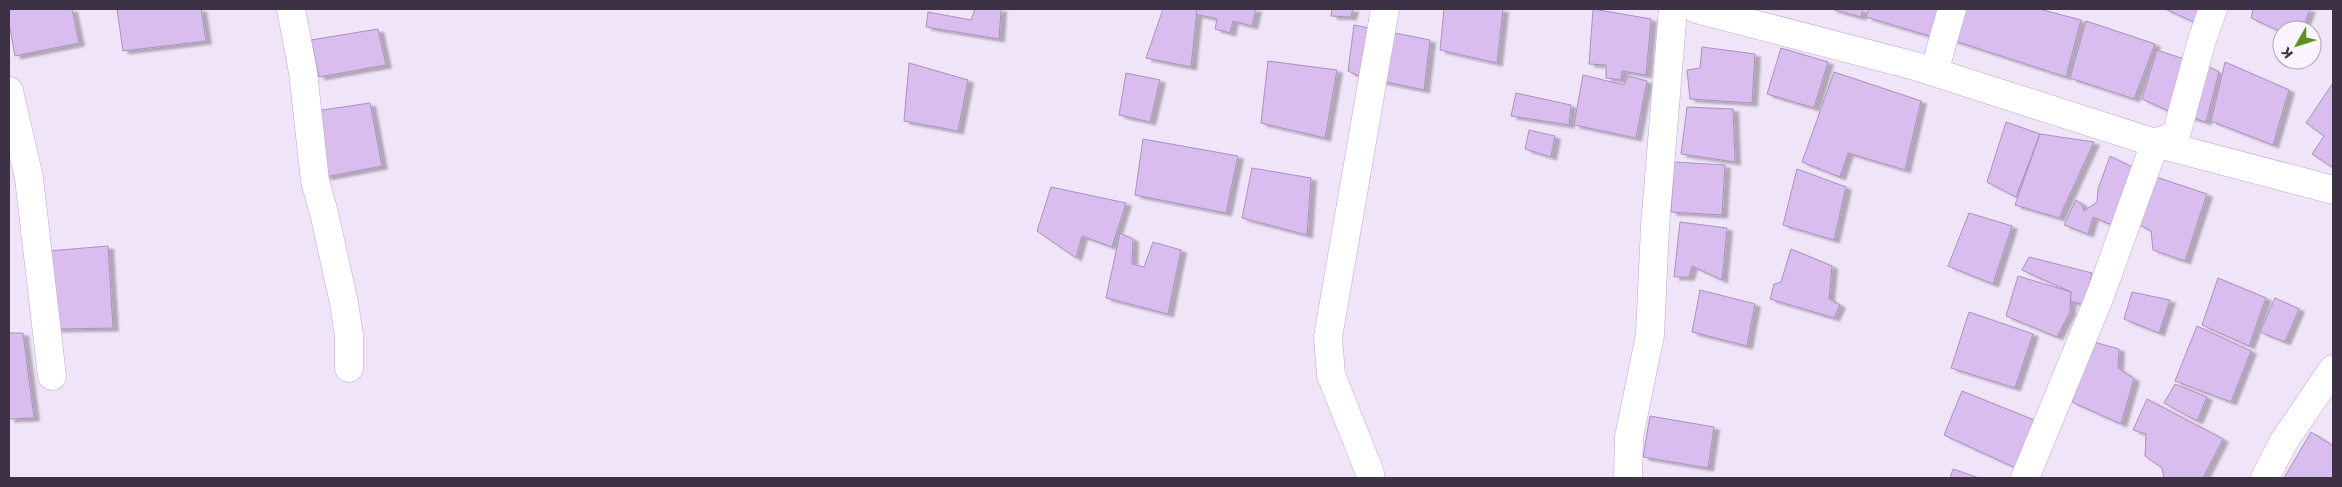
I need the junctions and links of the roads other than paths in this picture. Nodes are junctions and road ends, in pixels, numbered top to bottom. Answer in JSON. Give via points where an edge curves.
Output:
{"nodes":[{"id":1,"x":290,"y":9,"type":"edge"},
{"id":2,"x":1385,"y":9,"type":"edge"},
{"id":3,"x":1673,"y":9,"type":"edge"},
{"id":4,"x":1696,"y":9,"type":"edge"},
{"id":5,"x":1952,"y":9,"type":"edge"},
{"id":6,"x":2213,"y":9,"type":"edge"},
{"id":7,"x":1934,"y":72,"type":"junction"},
{"id":8,"x":9,"y":91,"type":"edge"},
{"id":9,"x":2155,"y":142,"type":"junction"},
{"id":10,"x":2333,"y":190,"type":"edge"},
{"id":11,"x":349,"y":368,"type":"dead end"},
{"id":12,"x":2333,"y":369,"type":"edge"},
{"id":13,"x":52,"y":376,"type":"dead end"},
{"id":14,"x":1370,"y":478,"type":"edge"},
{"id":15,"x":1628,"y":478,"type":"edge"},
{"id":16,"x":2025,"y":478,"type":"edge"},
{"id":17,"x":2266,"y":478,"type":"edge"}],
"edges":[{"from":1,"to":11,"type":"street","via":[[303,72],[315,181],[348,327]]},
{"from":2,"to":14,"type":"street","via":[[1328,337],[1330,375]]},
{"from":3,"to":15,"type":"street","via":[[1654,227],[1650,335],[1629,437]]},
{"from":4,"to":7,"type":"street"},
{"from":5,"to":7,"type":"street"},
{"from":6,"to":9,"type":"street","via":[[2176,135]]},
{"from":7,"to":9,"type":"street"},
{"from":8,"to":13,"type":"street","via":[[29,178]]},
{"from":9,"to":10,"type":"street"},
{"from":9,"to":16,"type":"street","via":[[2100,296]]},
{"from":12,"to":17,"type":"street","via":[[2284,441]]}]}
